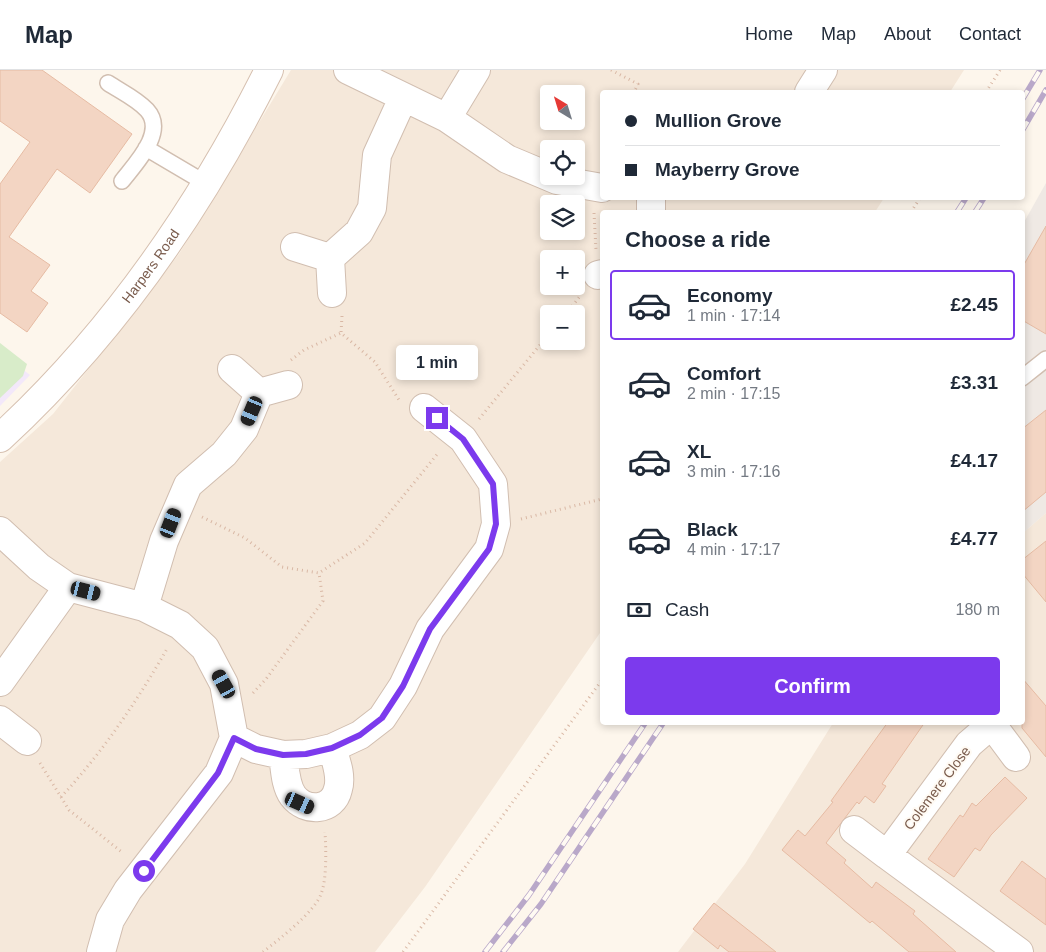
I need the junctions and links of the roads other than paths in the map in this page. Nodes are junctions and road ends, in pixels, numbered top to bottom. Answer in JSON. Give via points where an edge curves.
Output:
{"nodes":[{"id":1,"x":269,"y":70,"type":"edge"},
{"id":2,"x":348,"y":70,"type":"edge"},
{"id":3,"x":476,"y":70,"type":"edge"},
{"id":4,"x":823,"y":70,"type":"edge"},
{"id":5,"x":108,"y":83,"type":"dead end"},
{"id":6,"x":810,"y":90,"type":"edge"},
{"id":7,"x":403,"y":98,"type":"junction"},
{"id":8,"x":446,"y":118,"type":"junction"},
{"id":9,"x":146,"y":148,"type":"junction"},
{"id":10,"x":122,"y":181,"type":"dead end"},
{"id":11,"x":206,"y":184,"type":"junction"},
{"id":12,"x":600,"y":188,"type":"edge"},
{"id":13,"x":296,"y":247,"type":"dead end"},
{"id":14,"x":330,"y":258,"type":"junction"},
{"id":15,"x":332,"y":293,"type":"road end"},
{"id":16,"x":1046,"y":359,"type":"edge"},
{"id":17,"x":232,"y":369,"type":"dead end"},
{"id":18,"x":1025,"y":376,"type":"edge"},
{"id":19,"x":288,"y":385,"type":"dead end"},
{"id":20,"x":259,"y":393,"type":"junction"},
{"id":21,"x":424,"y":408,"type":"road end"},
{"id":22,"x":0,"y":438,"type":"edge"},
{"id":23,"x":0,"y":531,"type":"edge"},
{"id":24,"x":68,"y":587,"type":"junction"},
{"id":25,"x":144,"y":608,"type":"junction"},
{"id":26,"x":0,"y":682,"type":"edge"},
{"id":27,"x":0,"y":720,"type":"edge"},
{"id":28,"x":989,"y":725,"type":"edge"},
{"id":29,"x":991,"y":725,"type":"edge"},
{"id":30,"x":232,"y":727,"type":"junction"},
{"id":31,"x":27,"y":741,"type":"road end"},
{"id":32,"x":332,"y":748,"type":"junction"},
{"id":33,"x":283,"y":755,"type":"junction"},
{"id":34,"x":1016,"y":757,"type":"dead end"},
{"id":35,"x":854,"y":830,"type":"dead end"},
{"id":36,"x":887,"y":855,"type":"junction"},
{"id":37,"x":103,"y":950,"type":"edge"},
{"id":38,"x":1019,"y":952,"type":"edge"}],
"edges":[{"from":1,"to":11,"type":"street","name":"Harpers Road"},
{"from":2,"to":7,"type":"street"},
{"from":3,"to":8,"type":"street"},
{"from":4,"to":6,"type":"street"},
{"from":5,"to":9,"type":"lane","via":[[147,110],[153,132]]},
{"from":7,"to":8,"type":"street"},
{"from":7,"to":14,"type":"street","via":[[377,155],[372,208],[359,232]]},
{"from":8,"to":12,"type":"street","via":[[507,159],[557,180]]},
{"from":9,"to":10,"type":"lane"},
{"from":9,"to":11,"type":"lane"},
{"from":11,"to":22,"type":"street","name":"Harpers Road","via":[[164,249],[78,358]]},
{"from":13,"to":14,"type":"street"},
{"from":14,"to":15,"type":"street"},
{"from":16,"to":18,"type":"lane"},
{"from":17,"to":20,"type":"street"},
{"from":19,"to":20,"type":"street"},
{"from":20,"to":25,"type":"street","via":[[244,429],[224,454],[188,485],[164,541]]},
{"from":21,"to":32,"type":"street","via":[[463,439],[493,484],[496,524],[489,549],[430,629],[403,686],[382,718],[360,735]]},
{"from":23,"to":24,"type":"street","via":[[39,567]]},
{"from":24,"to":25,"type":"street"},
{"from":24,"to":26,"type":"street"},
{"from":25,"to":30,"type":"street","via":[[180,625],[205,648],[224,684]]},
{"from":27,"to":31,"type":"street"},
{"from":28,"to":36,"type":"street","name":"Colemere Close","via":[[969,744]]},
{"from":29,"to":34,"type":"street","name":"Colemere Close"},
{"from":30,"to":33,"type":"street","via":[[256,749]]},
{"from":30,"to":37,"type":"street","via":[[218,773],[128,890],[110,920]]},
{"from":32,"to":33,"type":"street"},
{"from":32,"to":33,"type":"street","via":[[339,779],[338,791],[322,807],[310,808],[292,795]]},
{"from":35,"to":36,"type":"street"},
{"from":36,"to":38,"type":"street"}]}
